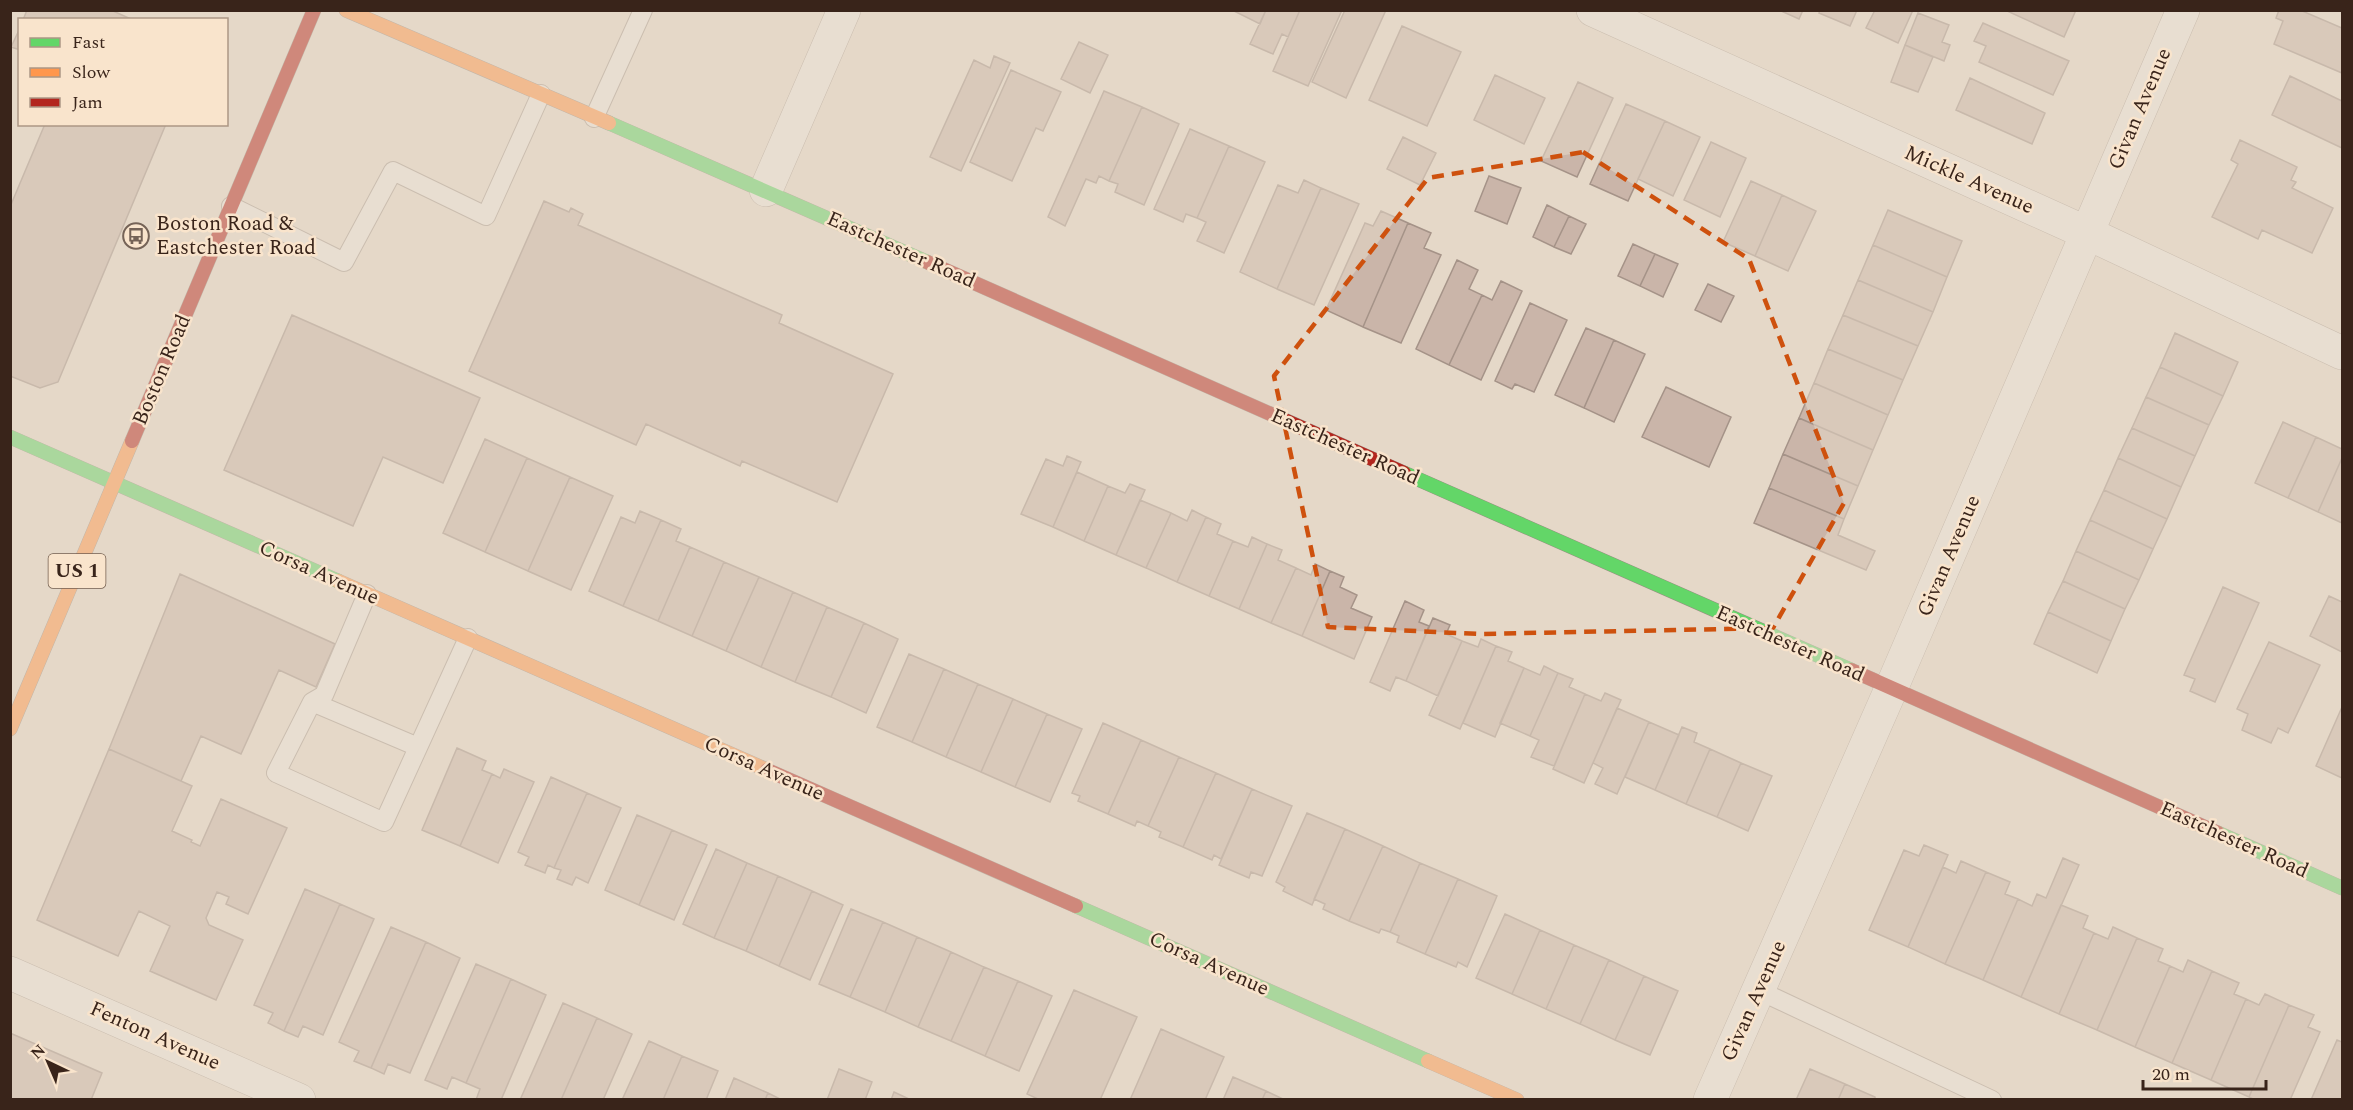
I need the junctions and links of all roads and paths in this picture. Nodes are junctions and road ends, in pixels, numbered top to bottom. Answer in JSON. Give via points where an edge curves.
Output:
{"nodes":[{"id":1,"x":314,"y":10,"type":"edge"},
{"id":2,"x":346,"y":10,"type":"edge"},
{"id":3,"x":643,"y":10,"type":"edge"},
{"id":4,"x":844,"y":10,"type":"edge"},
{"id":5,"x":1593,"y":10,"type":"edge"},
{"id":6,"x":2183,"y":10,"type":"edge"},
{"id":7,"x":542,"y":94,"type":"junction"},
{"id":8,"x":594,"y":118,"type":"junction"},
{"id":9,"x":766,"y":190,"type":"junction"},
{"id":10,"x":231,"y":206,"type":"junction"},
{"id":11,"x":2087,"y":233,"type":"junction"},
{"id":12,"x":2343,"y":352,"type":"edge"},
{"id":13,"x":10,"y":438,"type":"edge"},
{"id":14,"x":115,"y":483,"type":"junction"},
{"id":15,"x":367,"y":594,"type":"junction"},
{"id":16,"x":468,"y":638,"type":"junction"},
{"id":17,"x":1891,"y":689,"type":"junction"},
{"id":18,"x":312,"y":702,"type":"junction"},
{"id":19,"x":10,"y":729,"type":"edge"},
{"id":20,"x":418,"y":747,"type":"junction"},
{"id":21,"x":2343,"y":888,"type":"edge"},
{"id":22,"x":10,"y":973,"type":"edge"},
{"id":23,"x":1758,"y":990,"type":"junction"},
{"id":24,"x":299,"y":1100,"type":"edge"},
{"id":25,"x":1517,"y":1100,"type":"edge"},
{"id":26,"x":1710,"y":1100,"type":"edge"},
{"id":27,"x":1992,"y":1100,"type":"edge"}],
"edges":[{"from":1,"to":10,"type":"main road","name":"Boston Road","number":"US 1"},
{"from":2,"to":7,"type":"main road","name":"Eastchester Road"},
{"from":3,"to":8,"type":"lane"},
{"from":4,"to":9,"type":"street"},
{"from":5,"to":11,"type":"street","name":"Mickle Avenue"},
{"from":6,"to":11,"type":"street","name":"Givan Avenue"},
{"from":7,"to":8,"type":"main road","name":"Eastchester Road"},
{"from":7,"to":10,"type":"lane","via":[[486,216],[393,171],[344,261]]},
{"from":8,"to":9,"type":"main road","name":"Eastchester Road"},
{"from":9,"to":17,"type":"main road","name":"Eastchester Road"},
{"from":10,"to":14,"type":"main road","name":"Boston Road","number":"US 1"},
{"from":11,"to":12,"type":"street","name":"Mickle Avenue"},
{"from":11,"to":17,"type":"street","name":"Givan Avenue"},
{"from":13,"to":14,"type":"main road","name":"Corsa Avenue"},
{"from":14,"to":15,"type":"main road","name":"Corsa Avenue"},
{"from":14,"to":19,"type":"main road","name":"Boston Road","number":"US 1"},
{"from":15,"to":16,"type":"main road","name":"Corsa Avenue"},
{"from":15,"to":18,"type":"lane","via":[[324,694]]},
{"from":16,"to":20,"type":"lane"},
{"from":16,"to":25,"type":"main road","name":"Corsa Avenue"},
{"from":17,"to":21,"type":"main road","name":"Eastchester Road"},
{"from":17,"to":23,"type":"street","name":"Givan Avenue"},
{"from":18,"to":20,"type":"lane"},
{"from":18,"to":20,"type":"lane","via":[[276,773],[384,822]]},
{"from":22,"to":24,"type":"street","name":"Fenton Avenue"},
{"from":23,"to":26,"type":"street","name":"Givan Avenue"},
{"from":23,"to":27,"type":"lane"}]}
